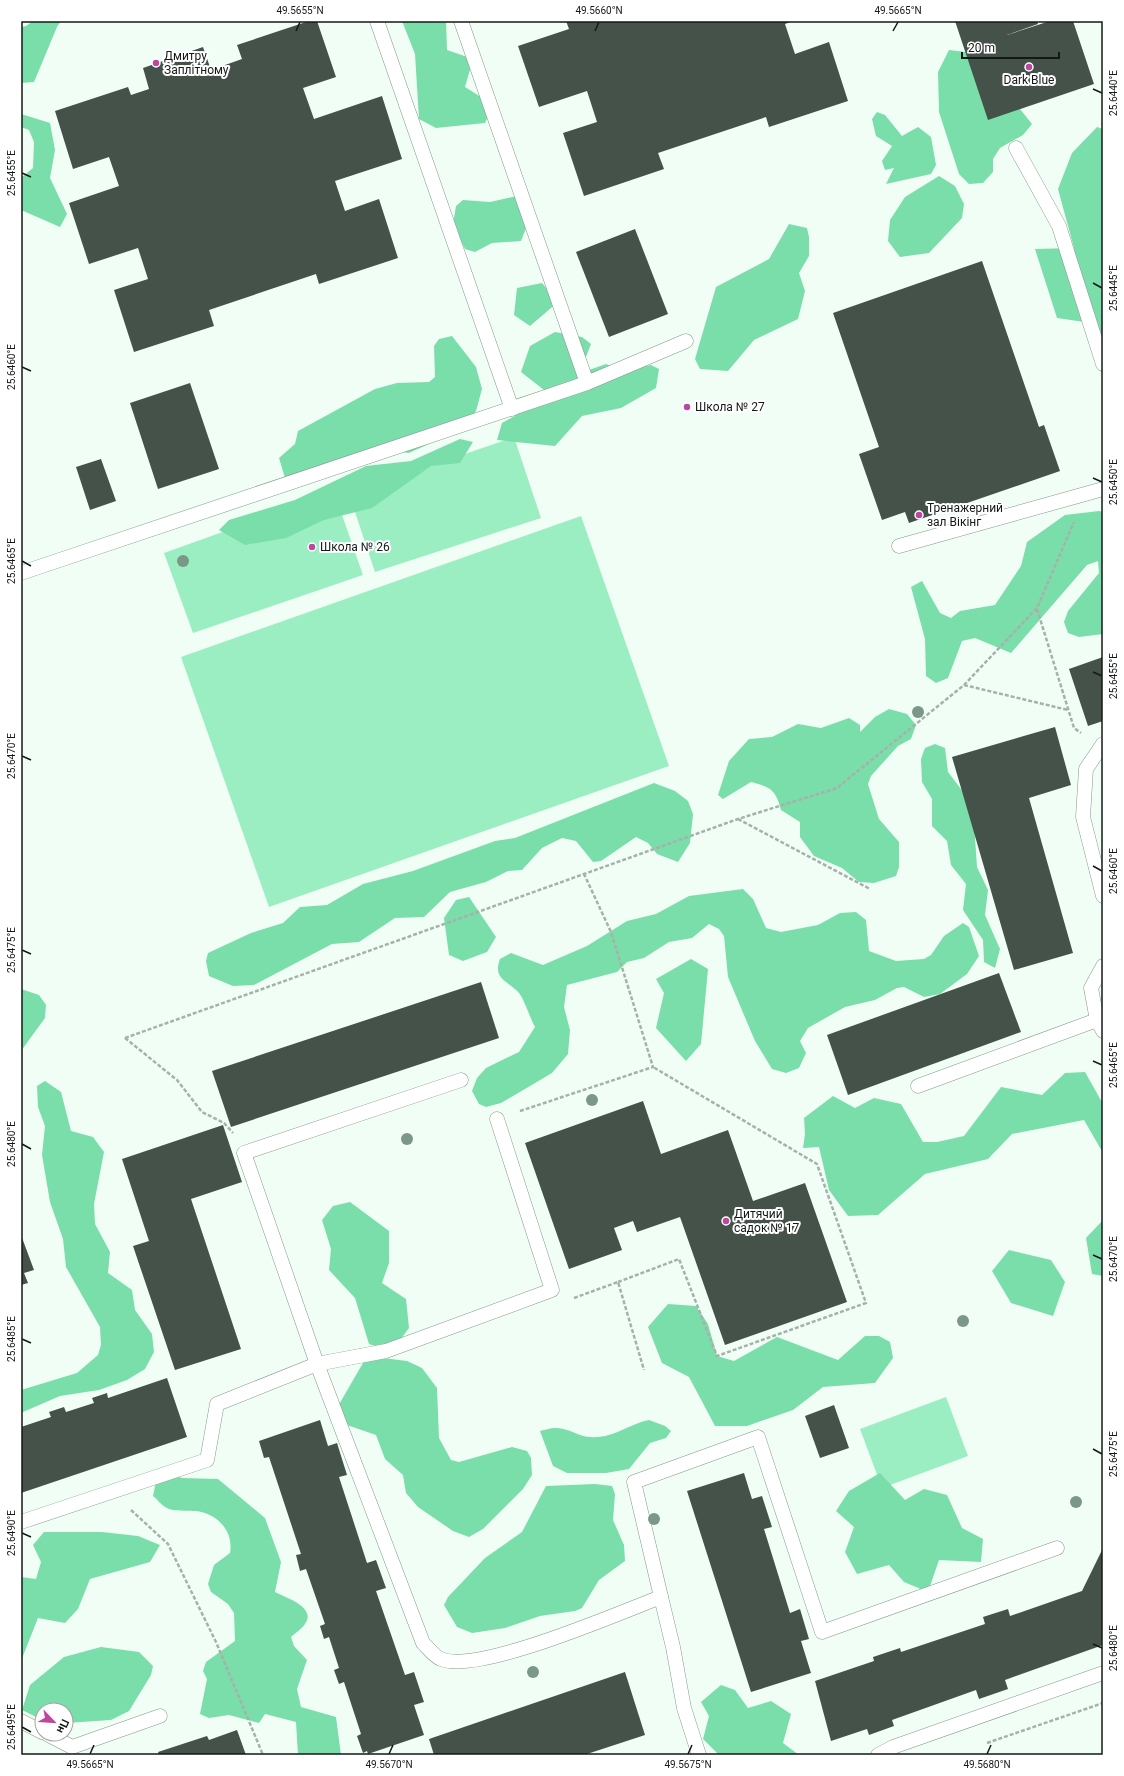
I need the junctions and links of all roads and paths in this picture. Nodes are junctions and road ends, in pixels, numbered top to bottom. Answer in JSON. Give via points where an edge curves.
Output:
{"nodes":[{"id":1,"x":377,"y":21,"type":"edge"},
{"id":2,"x":462,"y":21,"type":"edge"},
{"id":3,"x":1016,"y":148,"type":"dead end"},
{"id":4,"x":686,"y":341,"type":"dead end"},
{"id":5,"x":1103,"y":364,"type":"edge"},
{"id":6,"x":587,"y":383,"type":"junction"},
{"id":7,"x":512,"y":408,"type":"junction"},
{"id":8,"x":1103,"y":489,"type":"edge"},
{"id":9,"x":1087,"y":493,"type":"junction"},
{"id":10,"x":899,"y":546,"type":"dead end"},
{"id":11,"x":21,"y":573,"type":"edge"},
{"id":12,"x":1037,"y":608,"type":"junction"},
{"id":13,"x":964,"y":685,"type":"junction"},
{"id":14,"x":1068,"y":710,"type":"junction"},
{"id":15,"x":1102,"y":744,"type":"edge"},
{"id":16,"x":738,"y":819,"type":"junction"},
{"id":17,"x":584,"y":874,"type":"junction"},
{"id":18,"x":870,"y":889,"type":"dead end"},
{"id":19,"x":1103,"y":896,"type":"edge"},
{"id":20,"x":1103,"y":966,"type":"edge"},
{"id":21,"x":1100,"y":1026,"type":"edge"},
{"id":22,"x":653,"y":1067,"type":"junction"},
{"id":23,"x":461,"y":1080,"type":"dead end"},
{"id":24,"x":918,"y":1086,"type":"dead end"},
{"id":25,"x":524,"y":1110,"type":"dead end"},
{"id":26,"x":497,"y":1119,"type":"dead end"},
{"id":27,"x":244,"y":1153,"type":"junction"},
{"id":28,"x":618,"y":1282,"type":"junction"},
{"id":29,"x":552,"y":1290,"type":"junction"},
{"id":30,"x":318,"y":1364,"type":"junction"},
{"id":31,"x":644,"y":1370,"type":"dead end"},
{"id":32,"x":111,"y":1492,"type":"junction"},
{"id":33,"x":21,"y":1522,"type":"edge"},
{"id":34,"x":1056,"y":1548,"type":"dead end"},
{"id":35,"x":661,"y":1597,"type":"junction"},
{"id":36,"x":1103,"y":1673,"type":"edge"},
{"id":37,"x":1103,"y":1703,"type":"edge"},
{"id":38,"x":160,"y":1716,"type":"dead end"},
{"id":39,"x":21,"y":1721,"type":"edge"},
{"id":40,"x":34,"y":1728,"type":"edge"},
{"id":41,"x":62,"y":1742,"type":"edge"},
{"id":42,"x":987,"y":1744,"type":"dead end"},
{"id":43,"x":263,"y":1755,"type":"edge"},
{"id":44,"x":699,"y":1755,"type":"edge"},
{"id":45,"x":878,"y":1755,"type":"edge"}],
"edges":[{"from":1,"to":7,"type":"lane"},
{"from":2,"to":6,"type":"lane"},
{"from":3,"to":5,"type":"lane","via":[[1058,226]]},
{"from":4,"to":6,"type":"lane"},
{"from":6,"to":7,"type":"lane"},
{"from":7,"to":11,"type":"lane"},
{"from":8,"to":9,"type":"lane"},
{"from":9,"to":10,"type":"lane"},
{"from":9,"to":12,"type":"path"},
{"from":12,"to":13,"type":"path"},
{"from":12,"to":14,"type":"path"},
{"from":13,"to":14,"type":"path"},
{"from":13,"to":16,"type":"path","via":[[836,788]]},
{"from":14,"to":15,"type":"path","via":[[1074,728]]},
{"from":15,"to":19,"type":"lane","via":[[1086,769],[1083,817]]},
{"from":16,"to":17,"type":"path"},
{"from":16,"to":18,"type":"path"},
{"from":17,"to":22,"type":"path","via":[[611,932]]},
{"from":17,"to":27,"type":"path","via":[[125,1038],[177,1080],[202,1112],[224,1123]]},
{"from":20,"to":21,"type":"lane","via":[[1091,988]]},
{"from":21,"to":24,"type":"lane"},
{"from":22,"to":25,"type":"path"},
{"from":22,"to":28,"type":"path","via":[[817,1164],[866,1303],[717,1356],[679,1259]]},
{"from":23,"to":27,"type":"lane"},
{"from":26,"to":29,"type":"lane"},
{"from":27,"to":30,"type":"lane"},
{"from":28,"to":29,"type":"path","via":[[569,1299]]},
{"from":28,"to":31,"type":"path"},
{"from":29,"to":30,"type":"lane","via":[[386,1351]]},
{"from":30,"to":32,"type":"lane","via":[[217,1404],[207,1460]]},
{"from":30,"to":35,"type":"lane","via":[[423,1643],[441,1659],[465,1662],[530,1647]]},
{"from":32,"to":33,"type":"lane"},
{"from":32,"to":43,"type":"path","via":[[168,1544],[216,1642]]},
{"from":34,"to":35,"type":"lane","via":[[822,1632],[758,1437],[634,1482]]},
{"from":35,"to":44,"type":"lane","via":[[684,1708]]},
{"from":36,"to":45,"type":"lane","via":[[893,1746]]},
{"from":37,"to":42,"type":"path"},
{"from":38,"to":41,"type":"lane","via":[[72,1747]]},
{"from":39,"to":40,"type":"lane"}]}
